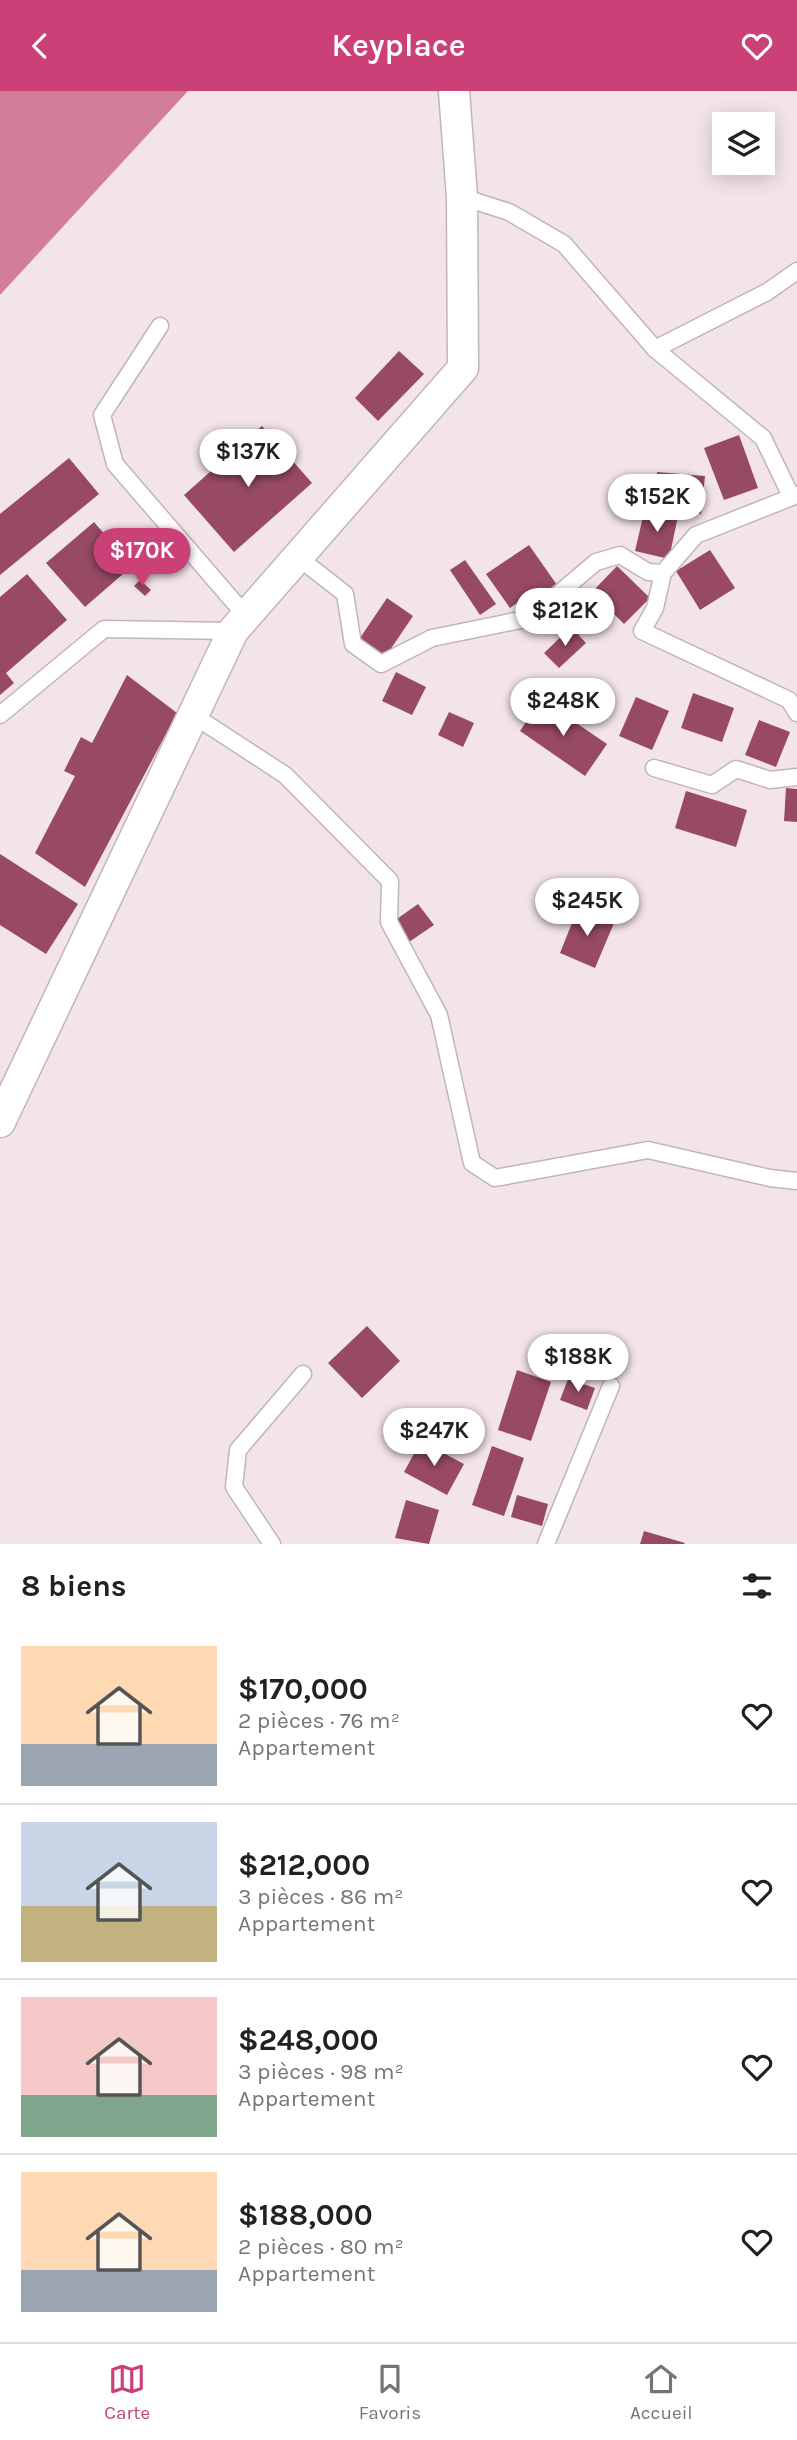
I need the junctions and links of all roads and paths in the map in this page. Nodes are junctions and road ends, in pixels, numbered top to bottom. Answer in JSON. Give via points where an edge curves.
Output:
{"nodes":[{"id":1,"x":454,"y":91,"type":"edge"},
{"id":2,"x":462,"y":197,"type":"junction"},
{"id":3,"x":797,"y":271,"type":"edge"},
{"id":4,"x":160,"y":326,"type":"dead end"},
{"id":5,"x":655,"y":349,"type":"junction"},
{"id":6,"x":794,"y":495,"type":"edge"},
{"id":7,"x":299,"y":558,"type":"junction"},
{"id":8,"x":663,"y":573,"type":"junction"},
{"id":9,"x":239,"y":623,"type":"junction"},
{"id":10,"x":797,"y":713,"type":"edge"},
{"id":11,"x":0,"y":715,"type":"edge"},
{"id":12,"x":192,"y":715,"type":"junction"},
{"id":13,"x":654,"y":768,"type":"dead end"},
{"id":14,"x":797,"y":777,"type":"edge"},
{"id":15,"x":0,"y":1122,"type":"edge"},
{"id":16,"x":797,"y":1181,"type":"edge"},
{"id":17,"x":303,"y":1374,"type":"dead end"},
{"id":18,"x":611,"y":1386,"type":"dead end"},
{"id":19,"x":272,"y":1544,"type":"edge"},
{"id":20,"x":546,"y":1544,"type":"edge"}],
"edges":[{"from":1,"to":2,"type":"street"},
{"from":2,"to":5,"type":"lane","via":[[509,212],[564,244]]},
{"from":2,"to":7,"type":"street","via":[[463,368]]},
{"from":3,"to":5,"type":"lane","via":[[767,292]]},
{"from":4,"to":9,"type":"lane","via":[[102,415],[114,464]]},
{"from":5,"to":6,"type":"lane","via":[[762,438]]},
{"from":6,"to":8,"type":"lane","via":[[696,535]]},
{"from":7,"to":8,"type":"lane","via":[[345,594],[352,644],[380,664],[432,638],[530,618],[596,562],[620,555],[648,572]]},
{"from":7,"to":9,"type":"street"},
{"from":8,"to":10,"type":"lane","via":[[655,608],[642,631],[789,700]]},
{"from":9,"to":11,"type":"lane","via":[[104,629]]},
{"from":9,"to":12,"type":"street"},
{"from":12,"to":15,"type":"street"},
{"from":12,"to":16,"type":"lane","via":[[285,775],[390,881],[388,922],[439,1015],[472,1163],[495,1178],[648,1150]]},
{"from":13,"to":14,"type":"lane","via":[[712,785],[736,769],[770,779]]},
{"from":17,"to":19,"type":"lane","via":[[238,1451],[234,1487]]},
{"from":18,"to":20,"type":"lane"}]}
